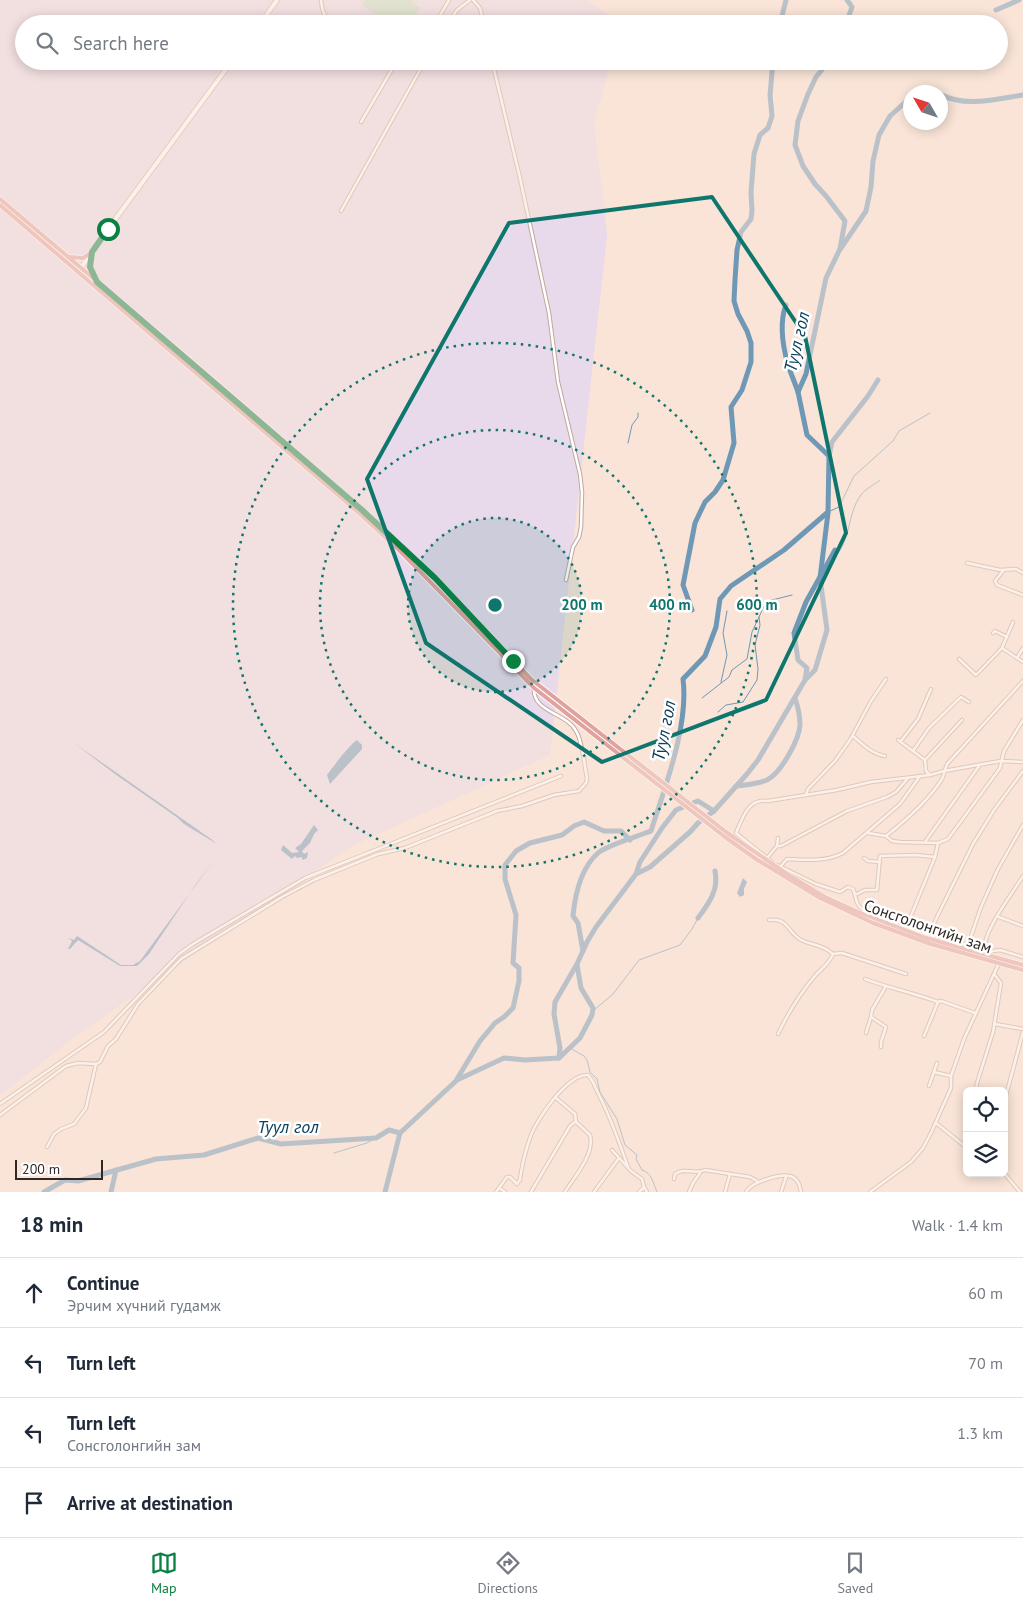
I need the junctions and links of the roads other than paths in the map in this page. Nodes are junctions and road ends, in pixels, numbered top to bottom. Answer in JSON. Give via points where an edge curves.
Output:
{"nodes":[{"id":1,"x":277,"y":0,"type":"edge"},
{"id":2,"x":321,"y":0,"type":"edge"},
{"id":3,"x":449,"y":0,"type":"edge"},
{"id":4,"x":471,"y":0,"type":"edge"},
{"id":5,"x":266,"y":15,"type":"edge"},
{"id":6,"x":324,"y":15,"type":"edge"},
{"id":7,"x":440,"y":15,"type":"edge"},
{"id":8,"x":453,"y":15,"type":"edge"},
{"id":9,"x":482,"y":15,"type":"edge"},
{"id":10,"x":225,"y":70,"type":"edge"},
{"id":11,"x":390,"y":70,"type":"edge"},
{"id":12,"x":420,"y":70,"type":"edge"},
{"id":13,"x":494,"y":70,"type":"edge"},
{"id":14,"x":361,"y":122,"type":"dead end"},
{"id":15,"x":0,"y":199,"type":"edge"},
{"id":16,"x":0,"y":205,"type":"edge"},
{"id":17,"x":341,"y":211,"type":"dead end"},
{"id":18,"x":92,"y":252,"type":"junction"},
{"id":19,"x":66,"y":256,"type":"junction"},
{"id":20,"x":79,"y":270,"type":"junction"},
{"id":21,"x":97,"y":282,"type":"junction"},
{"id":22,"x":966,"y":563,"type":"dead end"},
{"id":23,"x":1004,"y":570,"type":"junction"},
{"id":24,"x":1023,"y":573,"type":"edge"},
{"id":25,"x":566,"y":580,"type":"dead end"},
{"id":26,"x":1023,"y":596,"type":"edge"},
{"id":27,"x":1013,"y":622,"type":"dead end"},
{"id":28,"x":994,"y":633,"type":"dead end"},
{"id":29,"x":1007,"y":637,"type":"junction"},
{"id":30,"x":1002,"y":648,"type":"junction"},
{"id":31,"x":1023,"y":648,"type":"edge"},
{"id":32,"x":1017,"y":658,"type":"junction"},
{"id":33,"x":959,"y":659,"type":"dead end"},
{"id":34,"x":1023,"y":662,"type":"edge"},
{"id":35,"x":886,"y":679,"type":"dead end"},
{"id":36,"x":1023,"y":681,"type":"edge"},
{"id":37,"x":534,"y":688,"type":"junction"},
{"id":38,"x":931,"y":689,"type":"dead end"},
{"id":39,"x":969,"y":702,"type":"dead end"},
{"id":40,"x":962,"y":720,"type":"dead end"},
{"id":41,"x":1023,"y":720,"type":"edge"},
{"id":42,"x":852,"y":736,"type":"junction"},
{"id":43,"x":913,"y":751,"type":"junction"},
{"id":44,"x":622,"y":753,"type":"junction"},
{"id":45,"x":885,"y":756,"type":"dead end"},
{"id":46,"x":1023,"y":758,"type":"edge"},
{"id":47,"x":925,"y":760,"type":"junction"},
{"id":48,"x":1001,"y":761,"type":"junction"},
{"id":49,"x":1022,"y":762,"type":"edge"},
{"id":50,"x":979,"y":765,"type":"junction"},
{"id":51,"x":944,"y":771,"type":"junction"},
{"id":52,"x":1023,"y":771,"type":"edge"},
{"id":53,"x":930,"y":775,"type":"junction"},
{"id":54,"x":561,"y":776,"type":"dead end"},
{"id":55,"x":920,"y":776,"type":"junction"},
{"id":56,"x":908,"y":778,"type":"junction"},
{"id":57,"x":806,"y":795,"type":"junction"},
{"id":58,"x":1023,"y":825,"type":"edge"},
{"id":59,"x":868,"y":833,"type":"junction"},
{"id":60,"x":726,"y":835,"type":"junction"},
{"id":61,"x":886,"y":836,"type":"junction"},
{"id":62,"x":778,"y":838,"type":"dead end"},
{"id":63,"x":924,"y":842,"type":"junction"},
{"id":64,"x":938,"y":842,"type":"junction"},
{"id":65,"x":777,"y":846,"type":"junction"},
{"id":66,"x":935,"y":857,"type":"junction"},
{"id":67,"x":864,"y":858,"type":"dead end"},
{"id":68,"x":768,"y":860,"type":"junction"},
{"id":69,"x":880,"y":862,"type":"junction"},
{"id":70,"x":779,"y":868,"type":"junction"},
{"id":71,"x":1023,"y":876,"type":"edge"},
{"id":72,"x":816,"y":884,"type":"junction"},
{"id":73,"x":812,"y":889,"type":"junction"},
{"id":74,"x":856,"y":895,"type":"junction"},
{"id":75,"x":998,"y":916,"type":"junction"},
{"id":76,"x":876,"y":918,"type":"junction"},
{"id":77,"x":769,"y":920,"type":"dead end"},
{"id":78,"x":1023,"y":926,"type":"edge"},
{"id":79,"x":906,"y":928,"type":"junction"},
{"id":80,"x":929,"y":936,"type":"junction"},
{"id":81,"x":968,"y":945,"type":"junction"},
{"id":82,"x":983,"y":953,"type":"junction"},
{"id":83,"x":834,"y":954,"type":"junction"},
{"id":84,"x":1023,"y":957,"type":"edge"},
{"id":85,"x":999,"y":963,"type":"junction"},
{"id":86,"x":1023,"y":966,"type":"edge"},
{"id":87,"x":1023,"y":970,"type":"edge"},
{"id":88,"x":906,"y":974,"type":"dead end"},
{"id":89,"x":994,"y":974,"type":"junction"},
{"id":90,"x":864,"y":979,"type":"dead end"},
{"id":91,"x":886,"y":986,"type":"junction"},
{"id":92,"x":938,"y":1002,"type":"junction"},
{"id":93,"x":975,"y":1013,"type":"junction"},
{"id":94,"x":871,"y":1017,"type":"junction"},
{"id":95,"x":995,"y":1024,"type":"junction"},
{"id":96,"x":1023,"y":1031,"type":"edge"},
{"id":97,"x":866,"y":1033,"type":"dead end"},
{"id":98,"x":778,"y":1034,"type":"dead end"},
{"id":99,"x":924,"y":1036,"type":"dead end"},
{"id":100,"x":882,"y":1047,"type":"dead end"},
{"id":101,"x":937,"y":1063,"type":"dead end"},
{"id":102,"x":96,"y":1064,"type":"junction"},
{"id":103,"x":934,"y":1072,"type":"junction"},
{"id":104,"x":951,"y":1076,"type":"junction"},
{"id":105,"x":929,"y":1086,"type":"dead end"},
{"id":106,"x":977,"y":1087,"type":"edge"},
{"id":107,"x":1008,"y":1087,"type":"edge"},
{"id":108,"x":556,"y":1098,"type":"junction"},
{"id":109,"x":0,"y":1104,"type":"edge"},
{"id":110,"x":0,"y":1115,"type":"edge"},
{"id":111,"x":576,"y":1122,"type":"junction"},
{"id":112,"x":936,"y":1123,"type":"junction"},
{"id":113,"x":963,"y":1145,"type":"edge"},
{"id":114,"x":47,"y":1147,"type":"dead end"},
{"id":115,"x":612,"y":1150,"type":"dead end"},
{"id":116,"x":619,"y":1158,"type":"junction"},
{"id":117,"x":628,"y":1167,"type":"junction"},
{"id":118,"x":700,"y":1172,"type":"junction"},
{"id":119,"x":730,"y":1174,"type":"junction"},
{"id":120,"x":786,"y":1176,"type":"junction"},
{"id":121,"x":1007,"y":1177,"type":"edge"},
{"id":122,"x":674,"y":1178,"type":"dead end"},
{"id":123,"x":758,"y":1181,"type":"junction"},
{"id":124,"x":644,"y":1187,"type":"junction"},
{"id":125,"x":499,"y":1188,"type":"junction"},
{"id":126,"x":496,"y":1192,"type":"edge"},
{"id":127,"x":505,"y":1192,"type":"edge"},
{"id":128,"x":531,"y":1192,"type":"edge"},
{"id":129,"x":565,"y":1192,"type":"edge"},
{"id":130,"x":594,"y":1192,"type":"edge"},
{"id":131,"x":639,"y":1192,"type":"edge"},
{"id":132,"x":647,"y":1192,"type":"edge"},
{"id":133,"x":689,"y":1192,"type":"edge"},
{"id":134,"x":725,"y":1192,"type":"edge"},
{"id":135,"x":746,"y":1192,"type":"edge"},
{"id":136,"x":781,"y":1192,"type":"edge"},
{"id":137,"x":801,"y":1192,"type":"edge"},
{"id":138,"x":870,"y":1192,"type":"edge"},
{"id":139,"x":1020,"y":1192,"type":"edge"}],
"edges":[{"from":1,"to":5,"type":"main road"},
{"from":2,"to":6,"type":"street"},
{"from":3,"to":7,"type":"street"},
{"from":4,"to":8,"type":"street"},
{"from":4,"to":9,"type":"street","via":[[480,8]]},
{"from":10,"to":18,"type":"main road"},
{"from":11,"to":14,"type":"street"},
{"from":12,"to":17,"type":"street"},
{"from":13,"to":25,"type":"street","via":[[549,313],[558,382],[582,492],[581,527]]},
{"from":15,"to":19,"type":"main road"},
{"from":16,"to":20,"type":"main road"},
{"from":18,"to":19,"type":"main road","via":[[83,258]]},
{"from":18,"to":20,"type":"main road"},
{"from":18,"to":21,"type":"main road","via":[[90,267]]},
{"from":19,"to":20,"type":"main road"},
{"from":20,"to":21,"type":"main road"},
{"from":20,"to":37,"type":"main road","via":[[359,513]]},
{"from":21,"to":44,"type":"main road","via":[[362,510],[435,578],[531,679]]},
{"from":22,"to":23,"type":"street"},
{"from":23,"to":24,"type":"street","via":[[1016,569]]},
{"from":23,"to":26,"type":"street","via":[[995,581]]},
{"from":27,"to":29,"type":"street"},
{"from":28,"to":29,"type":"street"},
{"from":29,"to":30,"type":"street"},
{"from":30,"to":32,"type":"street"},
{"from":30,"to":33,"type":"street","via":[[976,675]]},
{"from":31,"to":32,"type":"street"},
{"from":32,"to":34,"type":"street"},
{"from":35,"to":42,"type":"street"},
{"from":36,"to":51,"type":"street"},
{"from":37,"to":44,"type":"main road"},
{"from":37,"to":102,"type":"street","via":[[539,704],[571,725],[578,734],[587,778],[583,788],[497,811],[405,848],[378,854],[282,897],[181,959],[138,1004]]},
{"from":38,"to":43,"type":"street","via":[[918,719],[899,740]]},
{"from":39,"to":43,"type":"street","via":[[961,697],[929,728]]},
{"from":40,"to":47,"type":"street"},
{"from":41,"to":48,"type":"street"},
{"from":42,"to":45,"type":"street"},
{"from":42,"to":57,"type":"street"},
{"from":43,"to":47,"type":"street"},
{"from":44,"to":60,"type":"main road"},
{"from":46,"to":49,"type":"street"},
{"from":47,"to":53,"type":"street","via":[[926,771]]},
{"from":48,"to":49,"type":"street"},
{"from":48,"to":50,"type":"street"},
{"from":48,"to":64,"type":"street","via":[[992,780],[948,839]]},
{"from":50,"to":51,"type":"street"},
{"from":50,"to":63,"type":"street"},
{"from":51,"to":53,"type":"street"},
{"from":51,"to":61,"type":"street","via":[[932,791],[904,822]]},
{"from":52,"to":80,"type":"street","via":[[972,844]]},
{"from":53,"to":55,"type":"street"},
{"from":54,"to":109,"type":"street","via":[[296,883],[179,954],[104,1032]]},
{"from":55,"to":56,"type":"street"},
{"from":55,"to":59,"type":"street","via":[[900,804]]},
{"from":56,"to":57,"type":"street"},
{"from":56,"to":65,"type":"street","via":[[887,797],[847,811]]},
{"from":57,"to":68,"type":"street","via":[[758,800],[750,805],[736,833]]},
{"from":58,"to":81,"type":"street","via":[[998,869]]},
{"from":59,"to":61,"type":"street"},
{"from":59,"to":70,"type":"street","via":[[836,857],[787,859]]},
{"from":60,"to":68,"type":"main road","name":"Сонсголонгийн зам"},
{"from":60,"to":85,"type":"main road","name":"Сонсголонгийн зам","via":[[794,884],[851,914],[931,944]]},
{"from":61,"to":63,"type":"street","via":[[896,842]]},
{"from":62,"to":65,"type":"street"},
{"from":63,"to":64,"type":"street"},
{"from":64,"to":66,"type":"street"},
{"from":65,"to":68,"type":"street"},
{"from":66,"to":69,"type":"street","via":[[880,856]]},
{"from":66,"to":79,"type":"street"},
{"from":67,"to":69,"type":"street"},
{"from":68,"to":70,"type":"main road","name":"Сонсголонгийн зам"},
{"from":69,"to":74,"type":"street","via":[[877,890],[865,890]]},
{"from":70,"to":72,"type":"street"},
{"from":70,"to":73,"type":"main road","name":"Сонсголонгийн зам"},
{"from":71,"to":75,"type":"street"},
{"from":72,"to":73,"type":"street"},
{"from":72,"to":74,"type":"street","via":[[840,892],[848,887]]},
{"from":73,"to":76,"type":"main road","name":"Сонсголонгийн зам"},
{"from":74,"to":76,"type":"street","via":[[860,908]]},
{"from":75,"to":78,"type":"street"},
{"from":75,"to":82,"type":"street"},
{"from":76,"to":79,"type":"street"},
{"from":76,"to":82,"type":"main road","name":"Сонсголонгийн зам","via":[[926,938]]},
{"from":77,"to":83,"type":"street","via":[[781,920],[802,940],[826,947]]},
{"from":79,"to":80,"type":"street"},
{"from":80,"to":81,"type":"street"},
{"from":81,"to":82,"type":"street"},
{"from":82,"to":84,"type":"street","via":[[1000,950]]},
{"from":82,"to":86,"type":"main road","name":"Сонсголонгийн зам"},
{"from":83,"to":88,"type":"street","via":[[842,953]]},
{"from":83,"to":98,"type":"street","via":[[793,1004]]},
{"from":85,"to":87,"type":"main road","name":"Сонсголонгийн зам"},
{"from":85,"to":89,"type":"street"},
{"from":89,"to":93,"type":"street"},
{"from":89,"to":95,"type":"street","via":[[1001,983]]},
{"from":90,"to":91,"type":"street"},
{"from":91,"to":92,"type":"street"},
{"from":91,"to":94,"type":"street"},
{"from":92,"to":93,"type":"street","via":[[941,1000]]},
{"from":92,"to":99,"type":"street"},
{"from":93,"to":104,"type":"street"},
{"from":94,"to":97,"type":"street"},
{"from":94,"to":100,"type":"street","via":[[886,1027]]},
{"from":95,"to":96,"type":"street"},
{"from":95,"to":106,"type":"street"},
{"from":96,"to":107,"type":"street"},
{"from":101,"to":103,"type":"street"},
{"from":102,"to":110,"type":"street","via":[[66,1066]]},
{"from":102,"to":114,"type":"street","via":[[86,1108],[74,1124],[54,1134]]},
{"from":103,"to":104,"type":"street"},
{"from":103,"to":105,"type":"street"},
{"from":104,"to":112,"type":"street","via":[[951,1088]]},
{"from":108,"to":111,"type":"street","via":[[575,1114]]},
{"from":108,"to":117,"type":"street","via":[[581,1075],[592,1078]]},
{"from":108,"to":125,"type":"street","via":[[530,1138],[520,1180],[516,1184],[507,1177]]},
{"from":111,"to":128,"type":"street","via":[[570,1126]]},
{"from":111,"to":129,"type":"street","via":[[590,1135],[591,1146]]},
{"from":112,"to":113,"type":"street"},
{"from":112,"to":138,"type":"street","via":[[923,1148],[911,1162]]},
{"from":115,"to":116,"type":"street"},
{"from":116,"to":117,"type":"street"},
{"from":116,"to":130,"type":"street"},
{"from":117,"to":124,"type":"street","via":[[642,1179]]},
{"from":118,"to":119,"type":"street"},
{"from":118,"to":122,"type":"street","via":[[683,1170]]},
{"from":118,"to":133,"type":"street"},
{"from":119,"to":123,"type":"street"},
{"from":119,"to":134,"type":"street"},
{"from":120,"to":123,"type":"street"},
{"from":120,"to":136,"type":"street"},
{"from":120,"to":137,"type":"street","via":[[798,1181]]},
{"from":121,"to":139,"type":"street"},
{"from":123,"to":135,"type":"street"},
{"from":124,"to":131,"type":"street"},
{"from":124,"to":132,"type":"street"},
{"from":125,"to":126,"type":"street"},
{"from":125,"to":127,"type":"street"}]}
